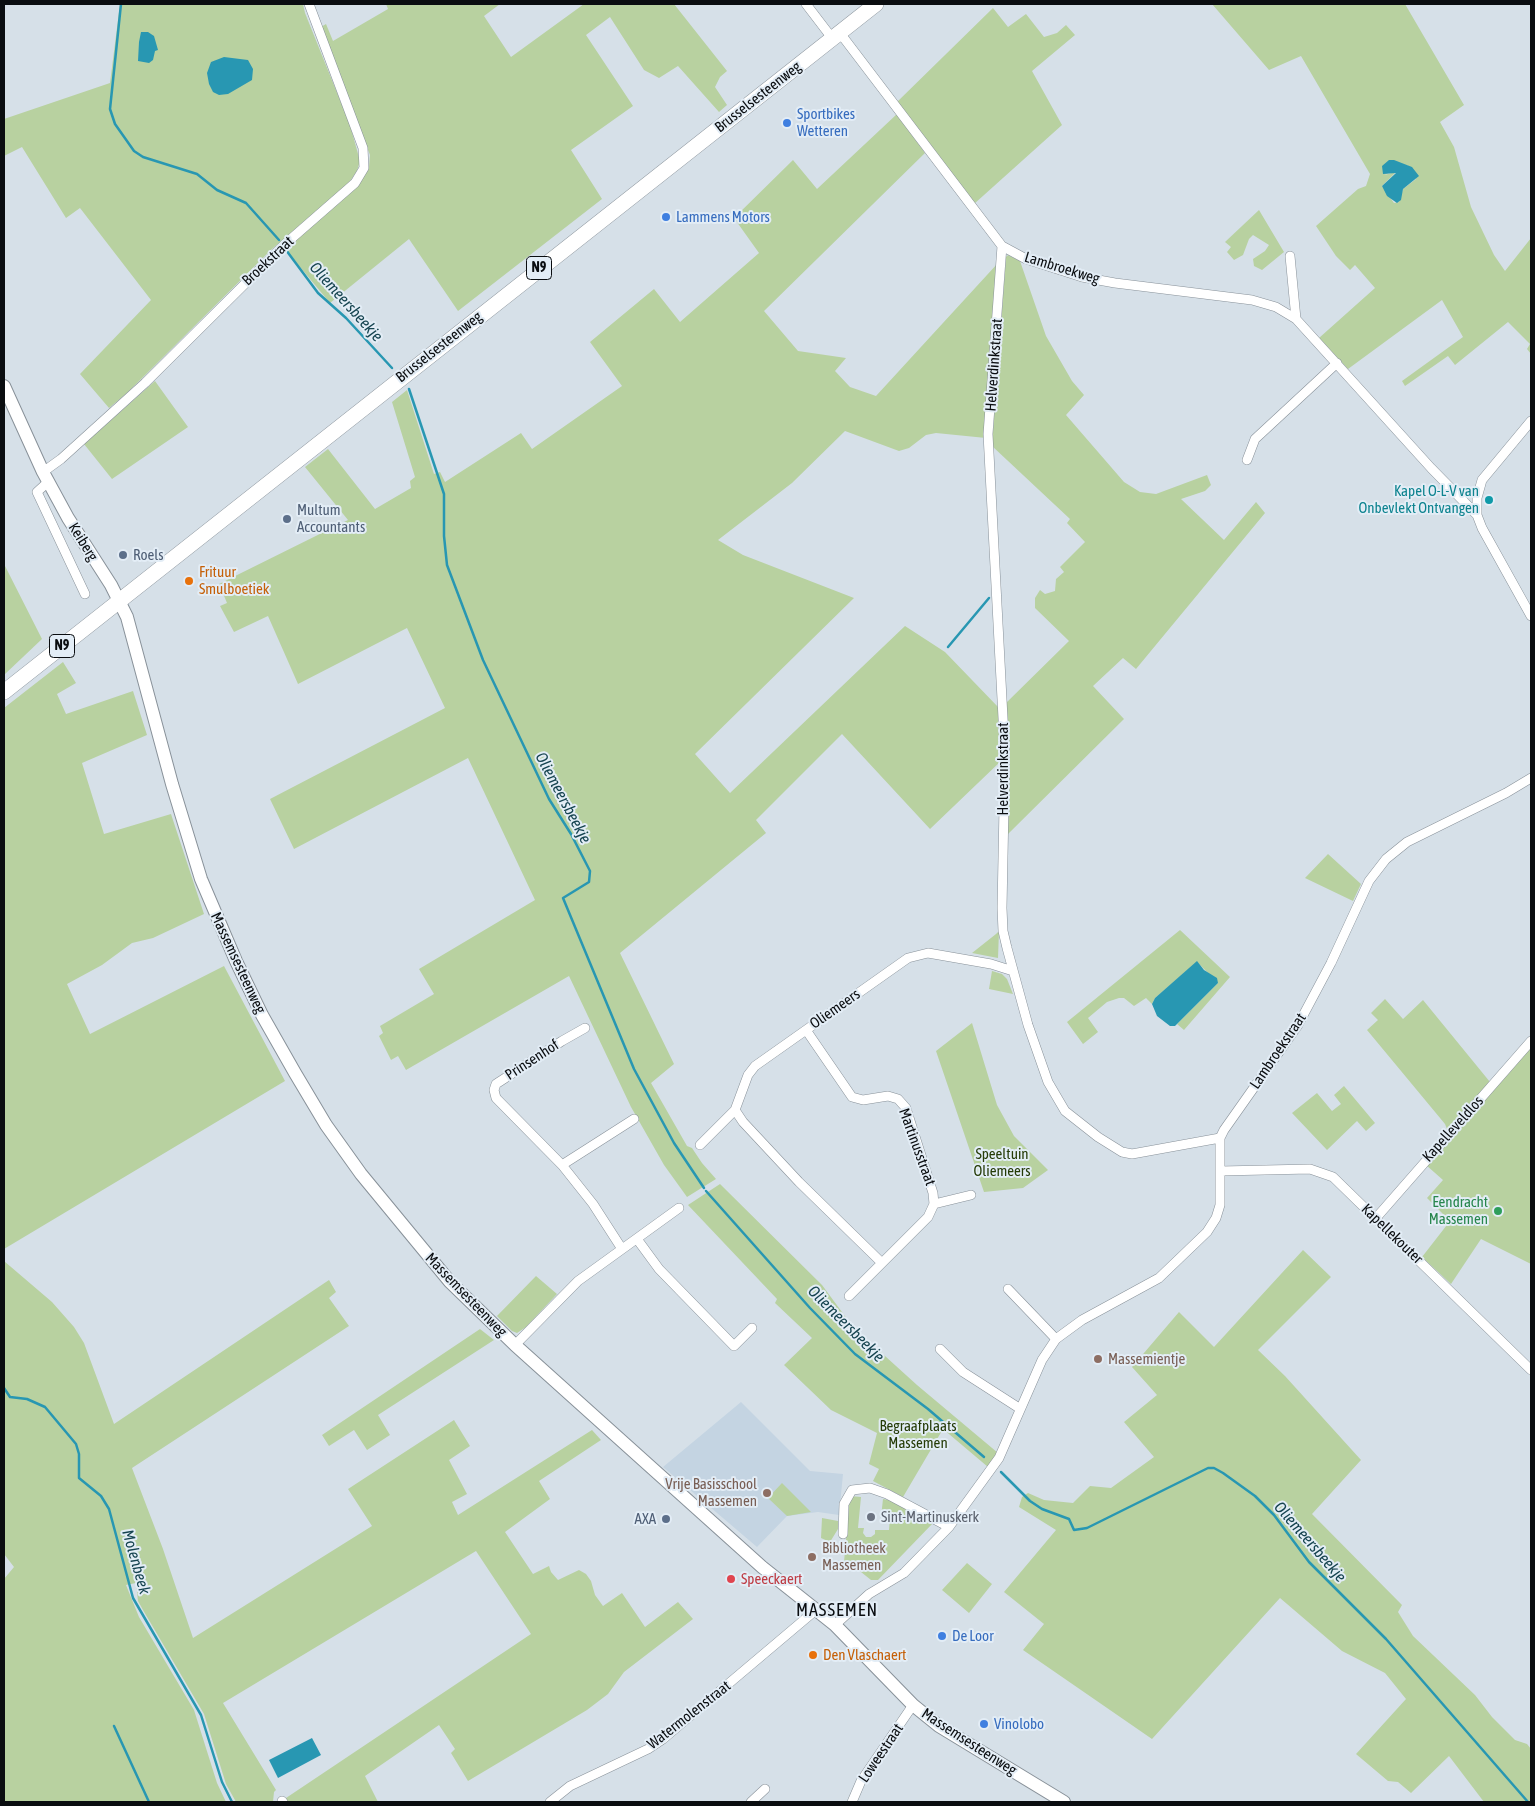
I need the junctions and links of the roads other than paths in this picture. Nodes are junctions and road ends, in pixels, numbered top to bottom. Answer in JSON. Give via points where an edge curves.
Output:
{"nodes":[{"id":1,"x":309,"y":4,"type":"edge"},
{"id":2,"x":806,"y":4,"type":"edge"},
{"id":3,"x":876,"y":4,"type":"edge"},
{"id":4,"x":836,"y":36,"type":"junction"},
{"id":5,"x":1002,"y":246,"type":"junction"},
{"id":6,"x":1290,"y":256,"type":"dead end"},
{"id":7,"x":1296,"y":319,"type":"junction"},
{"id":8,"x":1337,"y":363,"type":"junction"},
{"id":9,"x":4,"y":386,"type":"edge"},
{"id":10,"x":1531,"y":422,"type":"edge"},
{"id":11,"x":1247,"y":460,"type":"dead end"},
{"id":12,"x":46,"y":477,"type":"junction"},
{"id":13,"x":1477,"y":515,"type":"junction"},
{"id":14,"x":85,"y":594,"type":"dead end"},
{"id":15,"x":120,"y":600,"type":"junction"},
{"id":16,"x":1531,"y":616,"type":"edge"},
{"id":17,"x":4,"y":692,"type":"edge"},
{"id":18,"x":1531,"y":778,"type":"edge"},
{"id":19,"x":1013,"y":971,"type":"junction"},
{"id":20,"x":585,"y":1028,"type":"dead end"},
{"id":21,"x":806,"y":1030,"type":"junction"},
{"id":22,"x":1531,"y":1041,"type":"edge"},
{"id":23,"x":735,"y":1110,"type":"junction"},
{"id":24,"x":634,"y":1119,"type":"dead end"},
{"id":25,"x":1220,"y":1138,"type":"junction"},
{"id":26,"x":700,"y":1145,"type":"dead end"},
{"id":27,"x":562,"y":1165,"type":"junction"},
{"id":28,"x":1221,"y":1171,"type":"junction"},
{"id":29,"x":971,"y":1195,"type":"dead end"},
{"id":30,"x":934,"y":1204,"type":"junction"},
{"id":31,"x":678,"y":1208,"type":"dead end"},
{"id":32,"x":1376,"y":1218,"type":"junction"},
{"id":33,"x":637,"y":1239,"type":"junction"},
{"id":34,"x":622,"y":1249,"type":"junction"},
{"id":35,"x":882,"y":1263,"type":"junction"},
{"id":36,"x":1008,"y":1289,"type":"dead end"},
{"id":37,"x":849,"y":1296,"type":"dead end"},
{"id":38,"x":752,"y":1328,"type":"dead end"},
{"id":39,"x":1056,"y":1339,"type":"junction"},
{"id":40,"x":515,"y":1345,"type":"junction"},
{"id":41,"x":940,"y":1349,"type":"dead end"},
{"id":42,"x":1531,"y":1370,"type":"edge"},
{"id":43,"x":1019,"y":1408,"type":"junction"},
{"id":44,"x":949,"y":1527,"type":"junction"},
{"id":45,"x":843,"y":1534,"type":"dead end"},
{"id":46,"x":817,"y":1609,"type":"junction"},
{"id":47,"x":835,"y":1624,"type":"junction"},
{"id":48,"x":913,"y":1705,"type":"junction"},
{"id":49,"x":764,"y":1789,"type":"dead end"},
{"id":50,"x":550,"y":1802,"type":"edge"},
{"id":51,"x":751,"y":1802,"type":"edge"},
{"id":52,"x":852,"y":1802,"type":"edge"},
{"id":53,"x":1064,"y":1802,"type":"edge"}],
"edges":[{"from":1,"to":12,"type":"street","name":"Broekstraat","via":[[363,148],[364,168],[355,183],[262,265],[146,383],[61,459]]},
{"from":2,"to":4,"type":"street","name":"Lambroekweg"},
{"from":3,"to":4,"type":"main road","name":"Brusselsesteenweg","number":"N9"},
{"from":4,"to":5,"type":"street","name":"Lambroekweg"},
{"from":4,"to":15,"type":"main road","name":"Brusselsesteenweg","number":"N9"},
{"from":5,"to":7,"type":"street","name":"Lambroekweg","via":[[1026,259],[1082,276],[1252,300],[1276,307]]},
{"from":5,"to":19,"type":"street","name":"Helverdinkstraat","via":[[988,434],[1005,756],[1003,931]]},
{"from":6,"to":7,"type":"street"},
{"from":7,"to":8,"type":"street","name":"Lambroekweg"},
{"from":8,"to":11,"type":"street","via":[[1260,434]]},
{"from":8,"to":13,"type":"street","name":"Lambroekweg"},
{"from":9,"to":12,"type":"main road","name":"Keiberg"},
{"from":10,"to":13,"type":"street","via":[[1482,480]]},
{"from":12,"to":14,"type":"street","name":"Keiberg","via":[[37,492]]},
{"from":12,"to":15,"type":"main road","name":"Keiberg"},
{"from":13,"to":16,"type":"street"},
{"from":15,"to":17,"type":"main road","name":"Brusselsesteenweg","number":"N9"},
{"from":15,"to":40,"type":"main road","name":"Massemsesteenweg","via":[[201,879],[262,1015],[326,1125],[361,1174],[450,1282]]},
{"from":18,"to":25,"type":"street","name":"Lambroekstraat","via":[[1407,842],[1386,859],[1369,881],[1332,963],[1298,1025],[1229,1119]]},
{"from":19,"to":21,"type":"street","name":"Oliemeers","via":[[928,953],[908,958]]},
{"from":19,"to":25,"type":"street","name":"Helverdinkstraat","via":[[1048,1082],[1065,1112],[1098,1137],[1122,1152],[1132,1154]]},
{"from":20,"to":27,"type":"street","name":"Prinsenhof","via":[[496,1084],[494,1090],[496,1098]]},
{"from":21,"to":23,"type":"street","name":"Oliemeers","via":[[748,1075]]},
{"from":21,"to":30,"type":"street","name":"Martinusstraat","via":[[852,1096],[863,1100],[888,1096],[898,1099],[906,1108]]},
{"from":22,"to":32,"type":"street","name":"Kapelleveldlos"},
{"from":23,"to":26,"type":"street","name":"Oliemeers"},
{"from":23,"to":35,"type":"street","via":[[799,1182]]},
{"from":24,"to":27,"type":"street"},
{"from":25,"to":28,"type":"street","name":"Lambroekstraat"},
{"from":27,"to":34,"type":"street","name":"Prinsenhof","via":[[593,1204]]},
{"from":28,"to":32,"type":"street","name":"Kapellekouter","via":[[1310,1169],[1332,1177]]},
{"from":28,"to":39,"type":"street","name":"Lambroekstraat","via":[[1220,1205],[1207,1232],[1159,1278],[1082,1320]]},
{"from":29,"to":30,"type":"street","name":"Martinusstraat"},
{"from":30,"to":35,"type":"street","name":"Martinusstraat","via":[[928,1216]]},
{"from":31,"to":33,"type":"street"},
{"from":32,"to":42,"type":"street","name":"Kapellekouter"},
{"from":33,"to":34,"type":"street"},
{"from":33,"to":38,"type":"street","via":[[659,1269],[734,1346]]},
{"from":34,"to":40,"type":"street","via":[[578,1281]]},
{"from":35,"to":37,"type":"street","name":"Martinusstraat"},
{"from":36,"to":39,"type":"street"},
{"from":39,"to":43,"type":"street","name":"Lambroekstraat"},
{"from":40,"to":46,"type":"main road","name":"Massemsesteenweg","via":[[762,1567]]},
{"from":41,"to":43,"type":"street","via":[[963,1372]]},
{"from":43,"to":44,"type":"street","name":"Lambroekstraat","via":[[998,1458]]},
{"from":44,"to":45,"type":"street","via":[[870,1488],[852,1490],[844,1504]]},
{"from":44,"to":47,"type":"street","name":"Lambroekstraat","via":[[904,1573],[869,1594]]},
{"from":46,"to":47,"type":"main road","name":"Massemsesteenweg"},
{"from":46,"to":50,"type":"street","name":"Watermolenstraat","via":[[663,1739],[576,1783]]},
{"from":47,"to":48,"type":"main road","name":"Massemsesteenweg"},
{"from":48,"to":52,"type":"street","name":"Loweestraat","via":[[861,1781]]},
{"from":48,"to":53,"type":"main road","name":"Massemsesteenweg","via":[[939,1726]]},
{"from":49,"to":51,"type":"street"}]}
